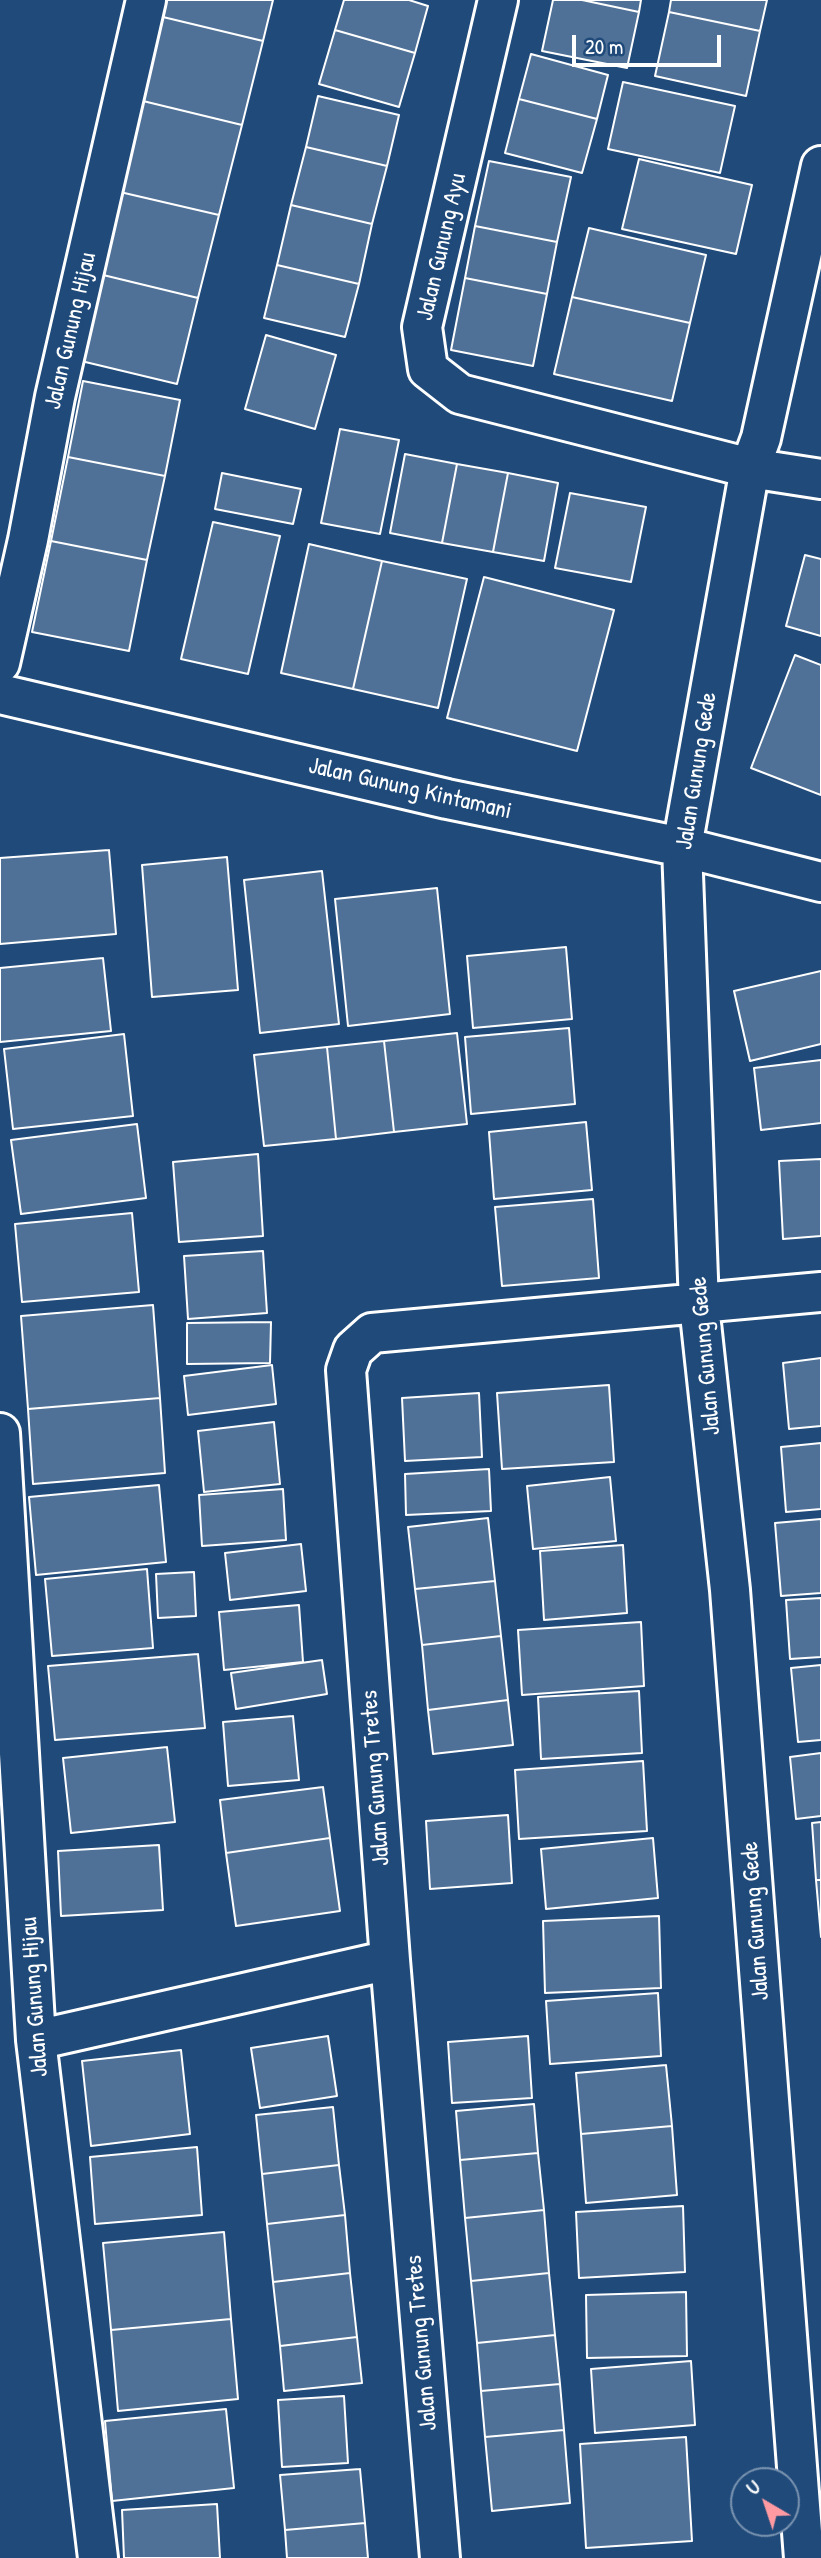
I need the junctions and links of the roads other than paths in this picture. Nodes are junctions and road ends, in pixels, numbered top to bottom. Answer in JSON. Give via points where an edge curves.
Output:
{"nodes":[{"id":1,"x":146,"y":0,"type":"edge"},
{"id":2,"x":498,"y":0,"type":"edge"},
{"id":3,"x":821,"y":166,"type":"edge"},
{"id":4,"x":750,"y":468,"type":"junction"},
{"id":5,"x":821,"y":479,"type":"edge"},
{"id":6,"x":0,"y":663,"type":"edge"},
{"id":7,"x":0,"y":694,"type":"edge"},
{"id":8,"x":682,"y":847,"type":"junction"},
{"id":9,"x":821,"y":882,"type":"edge"},
{"id":10,"x":821,"y":1292,"type":"edge"},
{"id":11,"x":699,"y":1305,"type":"junction"},
{"id":12,"x":0,"y":1433,"type":"edge"},
{"id":13,"x":390,"y":1960,"type":"junction"},
{"id":14,"x":36,"y":2040,"type":"junction"},
{"id":15,"x":98,"y":2558,"type":"edge"},
{"id":16,"x":440,"y":2558,"type":"edge"},
{"id":17,"x":804,"y":2558,"type":"edge"}],
"edges":[{"from":1,"to":6,"type":"street","name":"Jalan Gunung Hijau"},
{"from":2,"to":4,"type":"street","name":"Jalan Gunung Ayu","via":[[422,327],[428,369],[460,394]]},
{"from":3,"to":4,"type":"street","name":"Jalan Gunung Gede","via":[[761,438]]},
{"from":4,"to":5,"type":"street","name":"Jalan Gunung Ayu"},
{"from":4,"to":8,"type":"street","name":"Jalan Gunung Gede"},
{"from":7,"to":8,"type":"street","name":"Jalan Gunung Kintamani","via":[[447,799]]},
{"from":8,"to":9,"type":"street","name":"Jalan Gunung Kintamani"},
{"from":8,"to":11,"type":"street","name":"Jalan Gunung Gede"},
{"from":10,"to":11,"type":"street","name":"Jalan Gunung Tretes"},
{"from":11,"to":13,"type":"street","name":"Jalan Gunung Tretes","via":[[372,1333],[353,1350],[346,1370]]},
{"from":11,"to":17,"type":"street","name":"Jalan Gunung Gede","via":[[730,1590]]},
{"from":12,"to":14,"type":"street","name":"Jalan Gunung Hijau"},
{"from":13,"to":14,"type":"street"},
{"from":13,"to":16,"type":"street","name":"Jalan Gunung Tretes"},
{"from":14,"to":15,"type":"street","name":"Jalan Gunung Hijau"}]}
